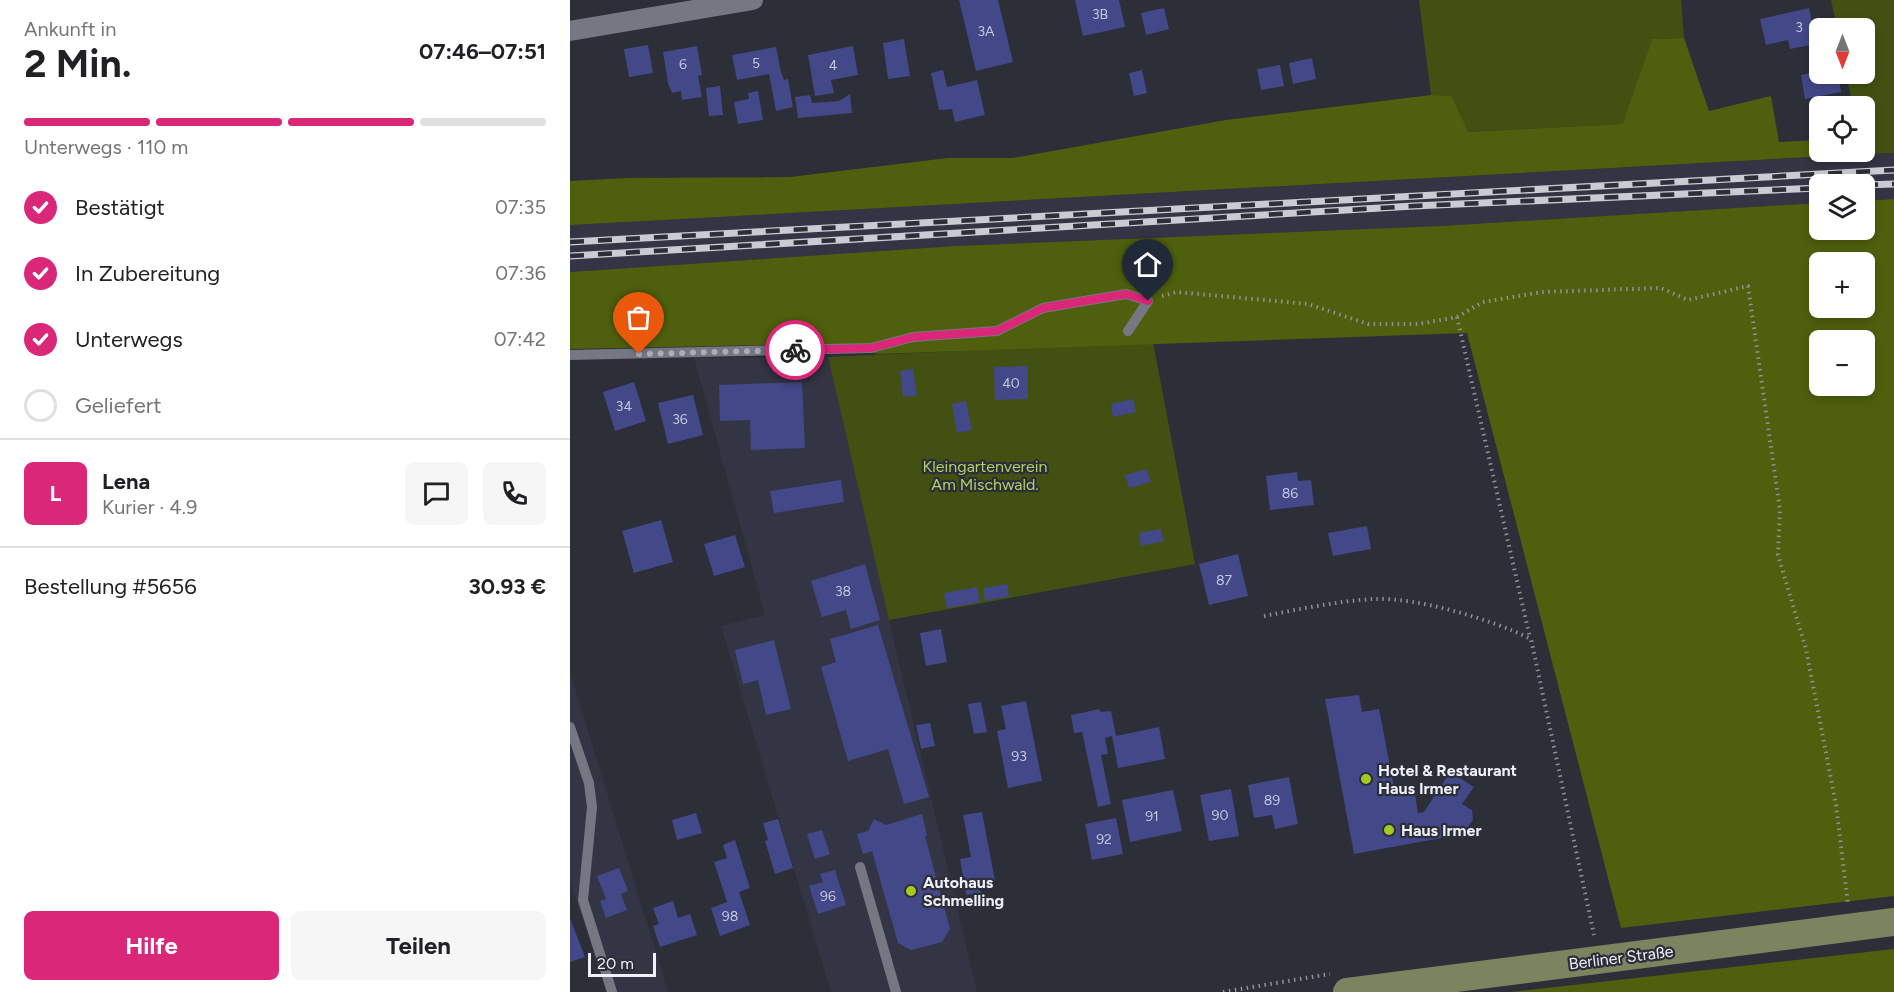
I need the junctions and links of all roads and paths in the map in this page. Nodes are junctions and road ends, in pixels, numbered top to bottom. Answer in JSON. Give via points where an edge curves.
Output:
{"nodes":[{"id":1,"x":753,"y":0,"type":"edge"},
{"id":2,"x":570,"y":31,"type":"edge"},
{"id":3,"x":1148,"y":301,"type":"junction"},
{"id":4,"x":1457,"y":317,"type":"junction"},
{"id":5,"x":1128,"y":331,"type":"dead end"},
{"id":6,"x":570,"y":355,"type":"edge"},
{"id":7,"x":1264,"y":616,"type":"dead end"},
{"id":8,"x":1531,"y":639,"type":"junction"},
{"id":9,"x":570,"y":727,"type":"edge"},
{"id":10,"x":860,"y":867,"type":"dead end"},
{"id":11,"x":1848,"y":911,"type":"dead end"},
{"id":12,"x":1894,"y":922,"type":"edge"},
{"id":13,"x":1600,"y":959,"type":"junction"},
{"id":14,"x":612,"y":992,"type":"edge"},
{"id":15,"x":896,"y":992,"type":"edge"},
{"id":16,"x":1347,"y":992,"type":"edge"}],
"edges":[{"from":1,"to":2,"type":"street"},
{"from":3,"to":4,"type":"path","via":[[1177,292],[1308,304],[1368,324],[1419,324]]},
{"from":3,"to":5,"type":"lane"},
{"from":3,"to":6,"type":"lane","via":[[1126,294],[1043,308],[997,331],[913,337],[871,348]]},
{"from":4,"to":8,"type":"path"},
{"from":4,"to":11,"type":"path","via":[[1483,302],[1542,292],[1661,288],[1688,300],[1748,286],[1780,510],[1778,555],[1806,649],[1836,805]]},
{"from":7,"to":8,"type":"path","via":[[1376,599],[1439,608],[1508,627]]},
{"from":8,"to":13,"type":"path"},
{"from":9,"to":14,"type":"lane","via":[[589,783],[592,807],[583,900]]},
{"from":10,"to":15,"type":"lane"},
{"from":12,"to":13,"type":"main road","name":"Berliner Straße"},
{"from":13,"to":16,"type":"main road","name":"Berliner Straße"}]}
